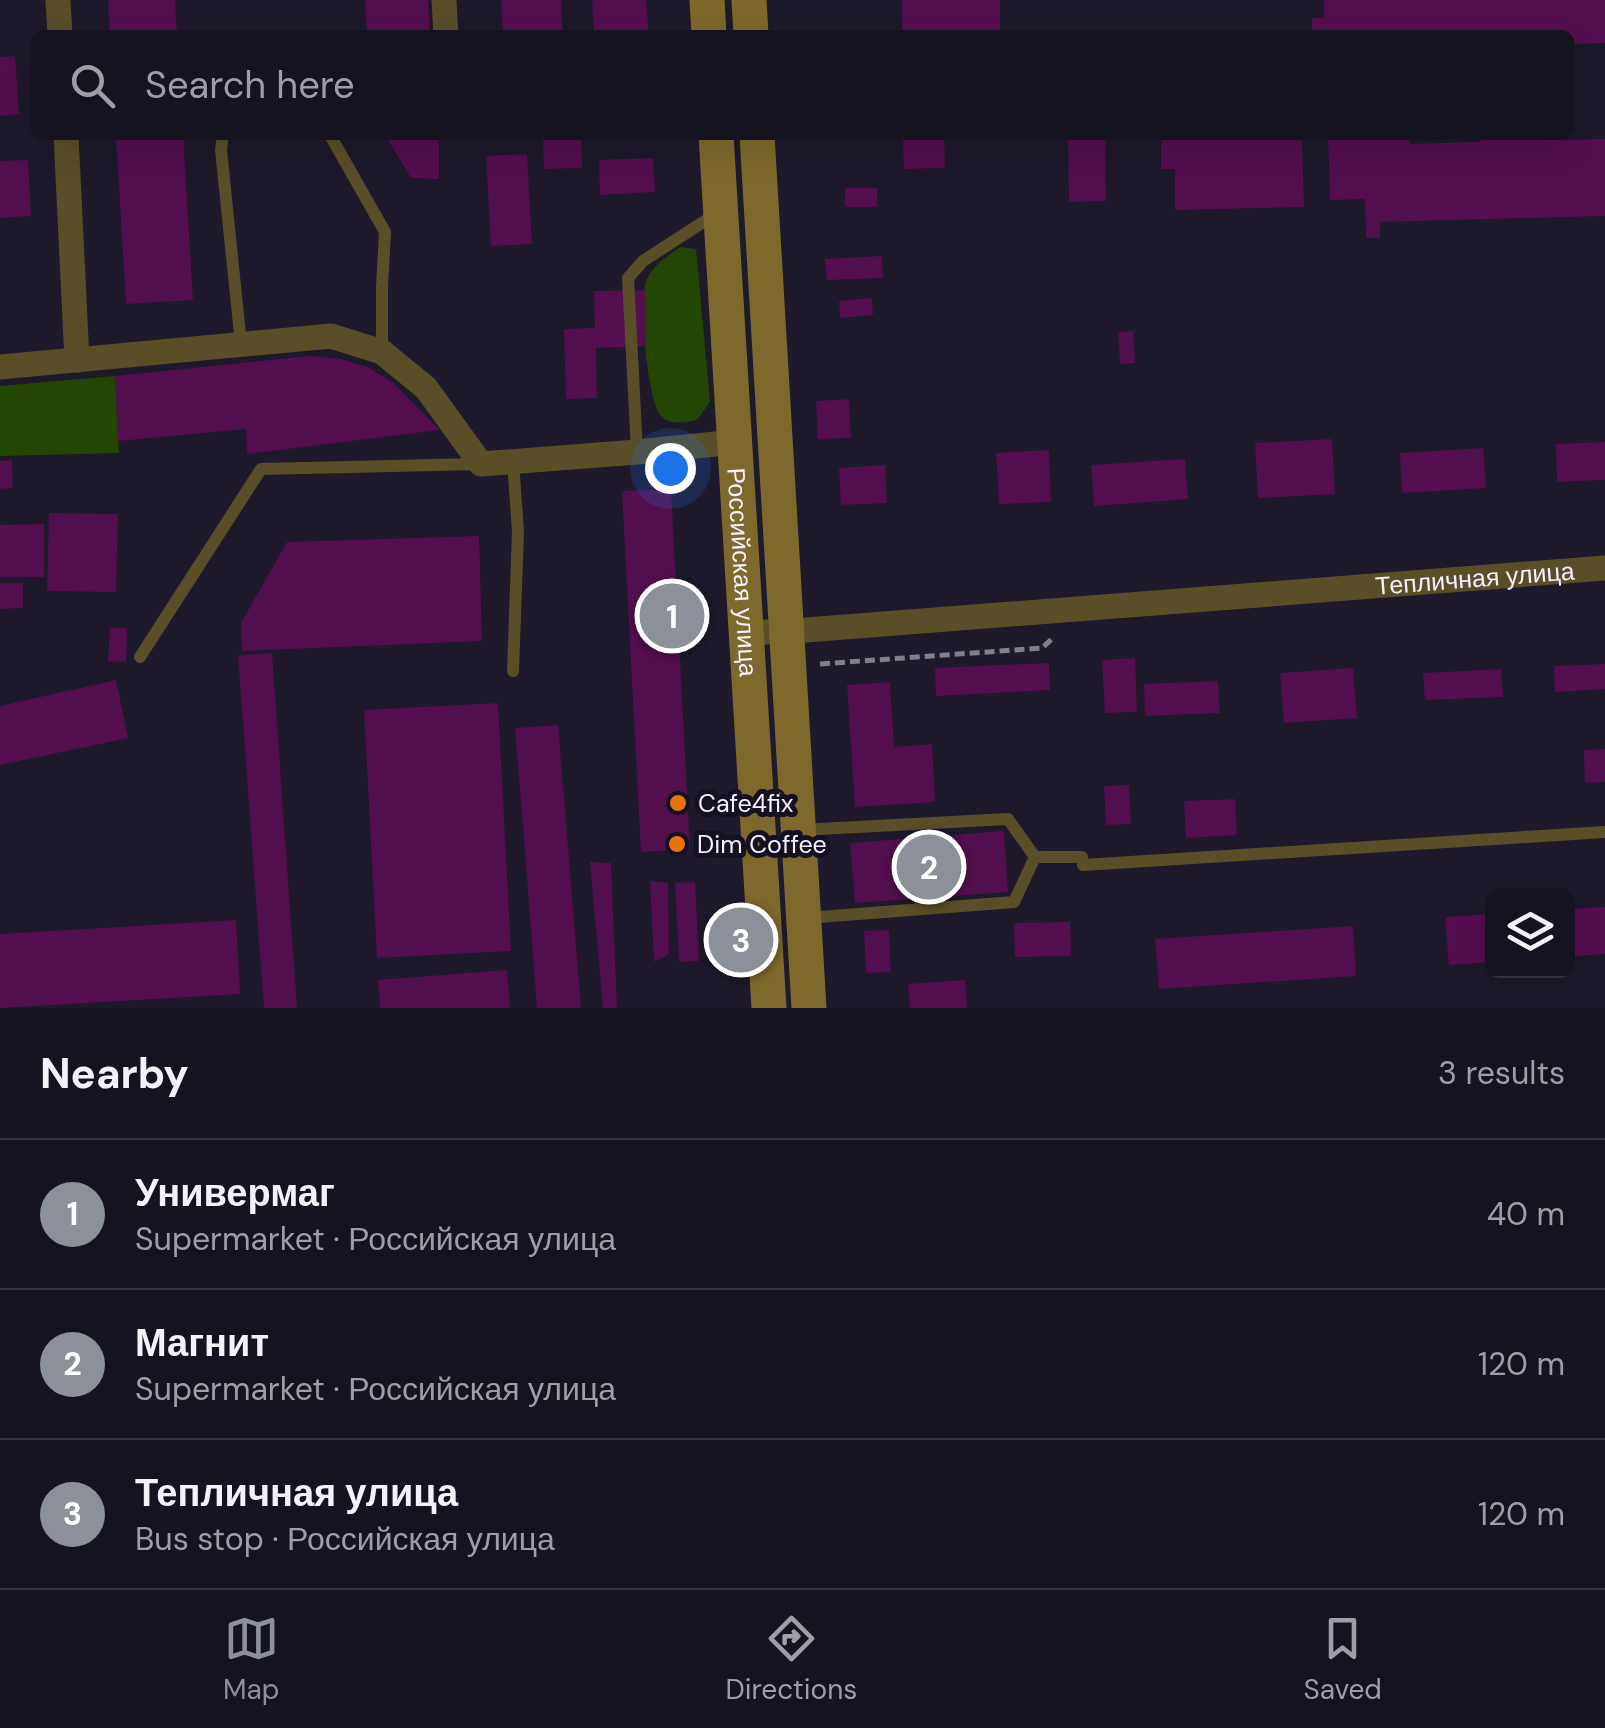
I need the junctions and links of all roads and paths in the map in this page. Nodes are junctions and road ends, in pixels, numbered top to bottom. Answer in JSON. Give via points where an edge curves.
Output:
{"nodes":[{"id":1,"x":58,"y":0,"type":"edge"},
{"id":2,"x":444,"y":0,"type":"edge"},
{"id":3,"x":707,"y":0,"type":"edge"},
{"id":4,"x":749,"y":0,"type":"edge"},
{"id":5,"x":60,"y":30,"type":"edge"},
{"id":6,"x":446,"y":30,"type":"edge"},
{"id":7,"x":709,"y":30,"type":"edge"},
{"id":8,"x":751,"y":30,"type":"edge"},
{"id":9,"x":66,"y":140,"type":"edge"},
{"id":10,"x":222,"y":140,"type":"edge"},
{"id":11,"x":333,"y":140,"type":"edge"},
{"id":12,"x":716,"y":140,"type":"edge"},
{"id":13,"x":757,"y":140,"type":"edge"},
{"id":14,"x":720,"y":211,"type":"junction"},
{"id":15,"x":241,"y":344,"type":"junction"},
{"id":16,"x":382,"y":352,"type":"junction"},
{"id":17,"x":77,"y":360,"type":"junction"},
{"id":18,"x":0,"y":367,"type":"edge"},
{"id":19,"x":735,"y":442,"type":"junction"},
{"id":20,"x":638,"y":452,"type":"junction"},
{"id":21,"x":513,"y":461,"type":"junction"},
{"id":22,"x":481,"y":464,"type":"junction"},
{"id":23,"x":1605,"y":568,"type":"edge"},
{"id":24,"x":787,"y":632,"type":"junction"},
{"id":25,"x":747,"y":633,"type":"junction"},
{"id":26,"x":140,"y":657,"type":"dead end"},
{"id":27,"x":513,"y":671,"type":"dead end"},
{"id":28,"x":799,"y":830,"type":"junction"},
{"id":29,"x":1605,"y":832,"type":"edge"},
{"id":30,"x":1035,"y":858,"type":"junction"},
{"id":31,"x":804,"y":918,"type":"junction"},
{"id":32,"x":770,"y":1008,"type":"edge"},
{"id":33,"x":809,"y":1008,"type":"edge"}],
"edges":[{"from":1,"to":5,"type":"street"},
{"from":2,"to":6,"type":"street"},
{"from":3,"to":7,"type":"main road"},
{"from":4,"to":8,"type":"main road"},
{"from":9,"to":17,"type":"street"},
{"from":10,"to":15,"type":"lane"},
{"from":11,"to":16,"type":"lane","via":[[385,232]]},
{"from":12,"to":14,"type":"main road","name":"Российская улица"},
{"from":13,"to":24,"type":"main road","name":"Российская улица"},
{"from":14,"to":19,"type":"main road","name":"Российская улица"},
{"from":14,"to":20,"type":"lane","via":[[642,261],[628,278]]},
{"from":15,"to":16,"type":"street","via":[[331,336]]},
{"from":15,"to":17,"type":"street"},
{"from":16,"to":22,"type":"street","via":[[426,388]]},
{"from":17,"to":18,"type":"street"},
{"from":19,"to":20,"type":"street"},
{"from":19,"to":25,"type":"main road","name":"Российская улица"},
{"from":20,"to":21,"type":"street"},
{"from":21,"to":22,"type":"street"},
{"from":21,"to":27,"type":"lane"},
{"from":22,"to":26,"type":"lane","via":[[261,470]]},
{"from":23,"to":24,"type":"street","name":"Тепличная улица"},
{"from":24,"to":25,"type":"street","name":"Тепличная улица"},
{"from":24,"to":28,"type":"main road","name":"Российская улица"},
{"from":25,"to":32,"type":"main road","name":"Российская улица"},
{"from":28,"to":30,"type":"lane","via":[[1008,819]]},
{"from":28,"to":31,"type":"main road","name":"Российская улица"},
{"from":29,"to":30,"type":"lane","via":[[1082,861]]},
{"from":30,"to":31,"type":"lane","via":[[1014,902]]},
{"from":31,"to":33,"type":"main road","name":"Российская улица"}]}
